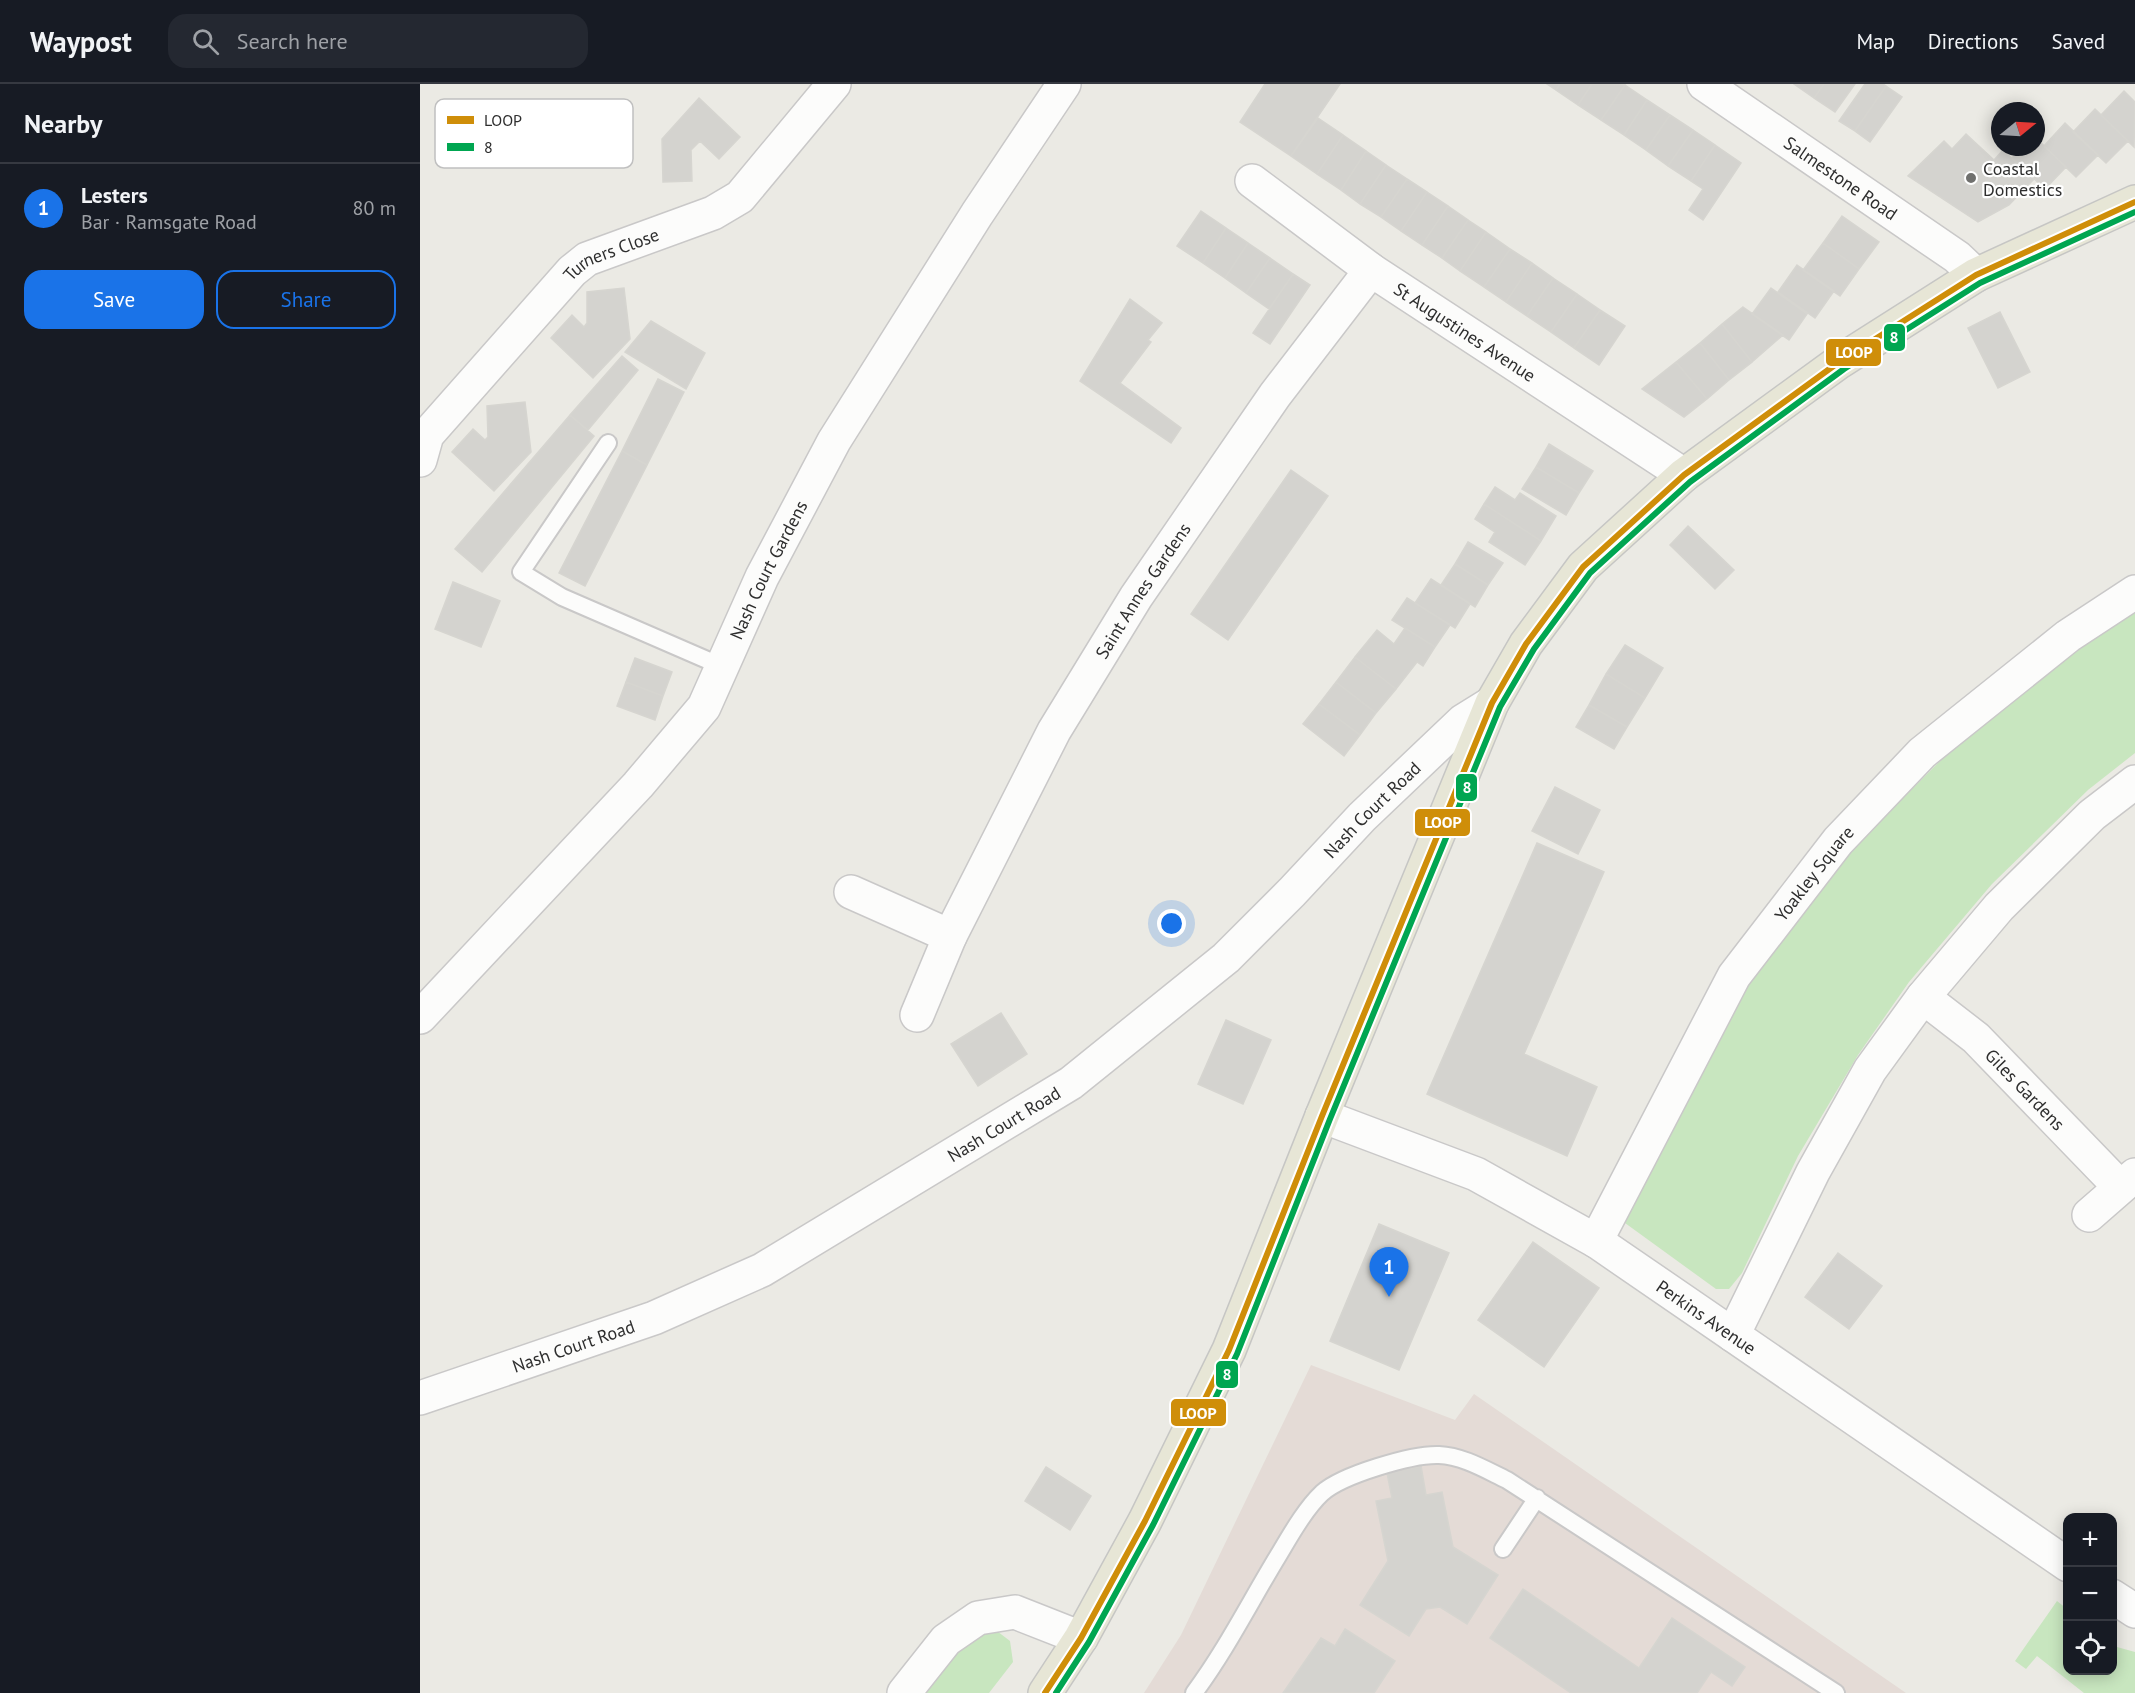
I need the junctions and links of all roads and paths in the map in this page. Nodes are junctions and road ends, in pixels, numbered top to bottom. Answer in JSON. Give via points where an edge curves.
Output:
{"nodes":[{"id":1,"x":834,"y":84,"type":"edge"},
{"id":2,"x":1064,"y":84,"type":"edge"},
{"id":3,"x":1704,"y":84,"type":"edge"},
{"id":4,"x":1252,"y":181,"type":"dead end"},
{"id":5,"x":2135,"y":202,"type":"edge"},
{"id":6,"x":1371,"y":270,"type":"junction"},
{"id":7,"x":1976,"y":275,"type":"junction"},
{"id":8,"x":608,"y":443,"type":"dead end"},
{"id":9,"x":420,"y":460,"type":"edge"},
{"id":10,"x":1684,"y":475,"type":"junction"},
{"id":11,"x":2135,"y":592,"type":"edge"},
{"id":12,"x":721,"y":666,"type":"junction"},
{"id":13,"x":1492,"y":703,"type":"junction"},
{"id":14,"x":2135,"y":782,"type":"edge"},
{"id":15,"x":851,"y":892,"type":"dead end"},
{"id":16,"x":950,"y":936,"type":"junction"},
{"id":17,"x":1923,"y":997,"type":"junction"},
{"id":18,"x":917,"y":1015,"type":"dead end"},
{"id":19,"x":420,"y":1017,"type":"edge"},
{"id":20,"x":1322,"y":1116,"type":"junction"},
{"id":21,"x":2128,"y":1181,"type":"edge"},
{"id":22,"x":2089,"y":1215,"type":"dead end"},
{"id":23,"x":1596,"y":1241,"type":"junction"},
{"id":24,"x":1733,"y":1335,"type":"junction"},
{"id":25,"x":420,"y":1398,"type":"edge"},
{"id":26,"x":1536,"y":1498,"type":"junction"},
{"id":27,"x":1503,"y":1550,"type":"dead end"},
{"id":28,"x":2063,"y":1562,"type":"edge"},
{"id":29,"x":2117,"y":1599,"type":"edge"},
{"id":30,"x":2135,"y":1611,"type":"edge"},
{"id":31,"x":1081,"y":1638,"type":"junction"},
{"id":32,"x":904,"y":1693,"type":"edge"},
{"id":33,"x":1045,"y":1693,"type":"edge"},
{"id":34,"x":1194,"y":1693,"type":"edge"},
{"id":35,"x":1836,"y":1693,"type":"edge"}],
"edges":[{"from":1,"to":9,"type":"street","name":"Turners Close","via":[[740,197],[713,213],[587,259],[572,271],[427,435]]},
{"from":2,"to":12,"type":"street","name":"Nash Court Gardens","via":[[834,441],[762,577]]},
{"from":3,"to":7,"type":"street","name":"Salmestone Road","via":[[1957,257]]},
{"from":4,"to":6,"type":"street","name":"St Augustines Avenue"},
{"from":5,"to":7,"type":"main road"},
{"from":6,"to":10,"type":"street","name":"St Augustines Avenue"},
{"from":6,"to":16,"type":"street","name":"Saint Annes Gardens","via":[[1275,395],[1136,597],[1054,732]]},
{"from":7,"to":10,"type":"main road","via":[[1839,362]]},
{"from":8,"to":12,"type":"lane","via":[[521,572],[562,597]]},
{"from":10,"to":13,"type":"main road","via":[[1583,567],[1526,644]]},
{"from":11,"to":23,"type":"street","name":"Yoakley Square","via":[[2068,636],[1922,753],[1838,841],[1734,976]]},
{"from":12,"to":19,"type":"street","name":"Nash Court Gardens","via":[[704,707],[638,785]]},
{"from":13,"to":20,"type":"main road"},
{"from":13,"to":25,"type":"street","name":"Nash Court Road","via":[[1462,721],[1362,817],[1226,958],[1071,1083],[762,1270],[654,1318]]},
{"from":14,"to":17,"type":"street","via":[[2092,815],[1999,907]]},
{"from":15,"to":16,"type":"street"},
{"from":16,"to":18,"type":"street","name":"Saint Annes Gardens"},
{"from":17,"to":21,"type":"street","name":"Giles Gardens","via":[[1976,1038]]},
{"from":17,"to":24,"type":"street","via":[[1870,1070],[1813,1172]]},
{"from":20,"to":23,"type":"street","name":"Perkins Avenue","via":[[1476,1174]]},
{"from":20,"to":31,"type":"main road","via":[[1229,1350],[1145,1521]]},
{"from":21,"to":22,"type":"street","name":"Giles Gardens"},
{"from":23,"to":24,"type":"street","name":"Perkins Avenue"},
{"from":24,"to":28,"type":"street","name":"Perkins Avenue"},
{"from":26,"to":27,"type":"lane"},
{"from":26,"to":34,"type":"lane","via":[[1471,1463],[1439,1455],[1409,1458],[1360,1472],[1323,1492],[1294,1529],[1219,1660]]},
{"from":26,"to":35,"type":"lane"},
{"from":29,"to":30,"type":"street"},
{"from":31,"to":32,"type":"street","via":[[1015,1612],[978,1618],[946,1640]]},
{"from":31,"to":33,"type":"main road"}]}
